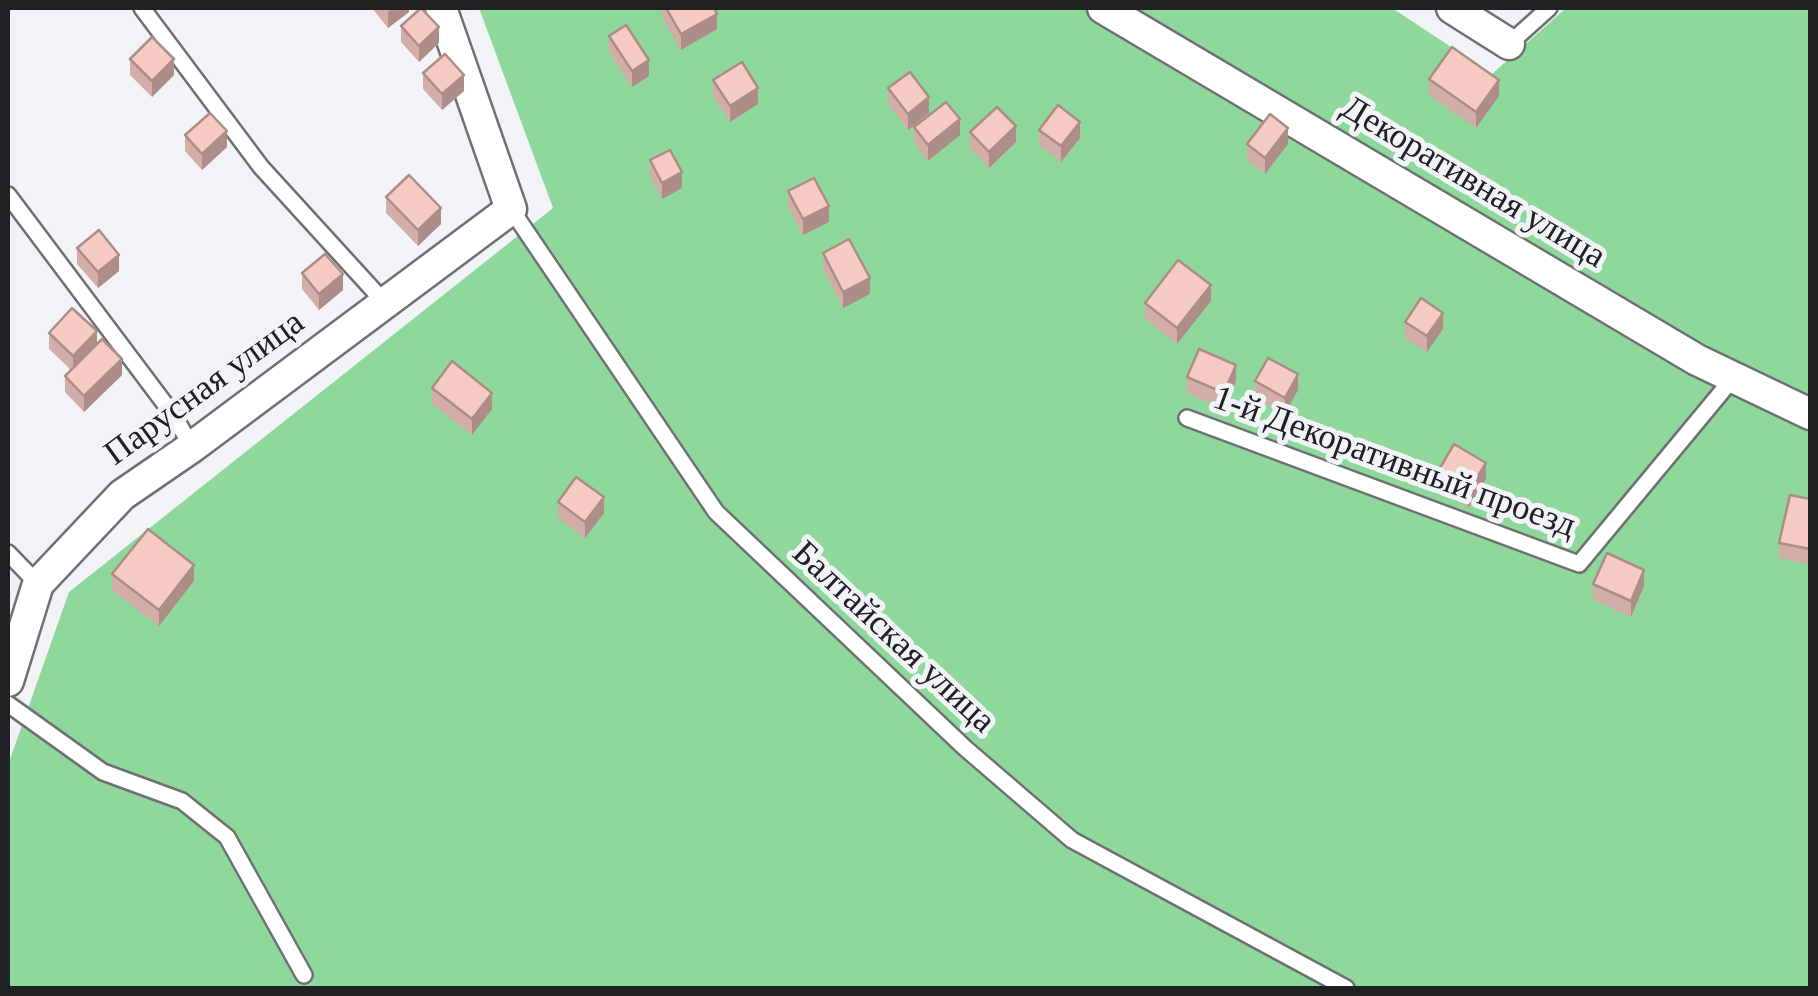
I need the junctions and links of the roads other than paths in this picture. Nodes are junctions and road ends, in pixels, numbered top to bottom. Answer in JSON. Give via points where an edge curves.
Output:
{"nodes":[{"id":1,"x":142,"y":8,"type":"edge"},
{"id":2,"x":441,"y":8,"type":"edge"},
{"id":3,"x":1104,"y":8,"type":"edge"},
{"id":4,"x":1452,"y":8,"type":"edge"},
{"id":5,"x":1549,"y":8,"type":"edge"},
{"id":6,"x":1509,"y":44,"type":"joint"},
{"id":7,"x":8,"y":194,"type":"edge"},
{"id":8,"x":511,"y":209,"type":"junction"},
{"id":9,"x":386,"y":304,"type":"junction"},
{"id":10,"x":1734,"y":377,"type":"junction"},
{"id":11,"x":1810,"y":414,"type":"edge"},
{"id":12,"x":1186,"y":418,"type":"dead end"},
{"id":13,"x":192,"y":447,"type":"junction"},
{"id":14,"x":8,"y":554,"type":"edge"},
{"id":15,"x":38,"y":584,"type":"junction"},
{"id":16,"x":8,"y":681,"type":"edge"},
{"id":17,"x":8,"y":704,"type":"edge"},
{"id":18,"x":304,"y":975,"type":"dead end"},
{"id":19,"x":1346,"y":988,"type":"edge"}],
"edges":[{"from":1,"to":9,"type":"lane","via":[[261,167]]},
{"from":2,"to":8,"type":"street"},
{"from":3,"to":10,"type":"street","name":"Декоративная улица"},
{"from":4,"to":6,"type":"street"},
{"from":5,"to":6,"type":"lane"},
{"from":7,"to":13,"type":"lane"},
{"from":8,"to":9,"type":"street","name":"Парусная улица"},
{"from":8,"to":19,"type":"lane","name":"Балтайская улица","via":[[716,512],[952,735],[1072,840]]},
{"from":9,"to":13,"type":"street","name":"Парусная улица"},
{"from":10,"to":11,"type":"street","name":"Декоративная улица"},
{"from":10,"to":12,"type":"lane","name":"1-й Декоративный проезд","via":[[1579,564]]},
{"from":13,"to":15,"type":"street","name":"Парусная улица","via":[[122,495]]},
{"from":14,"to":15,"type":"lane"},
{"from":15,"to":16,"type":"street","name":"Парусная улица"},
{"from":17,"to":18,"type":"lane","via":[[103,772],[182,801],[227,838]]}]}
